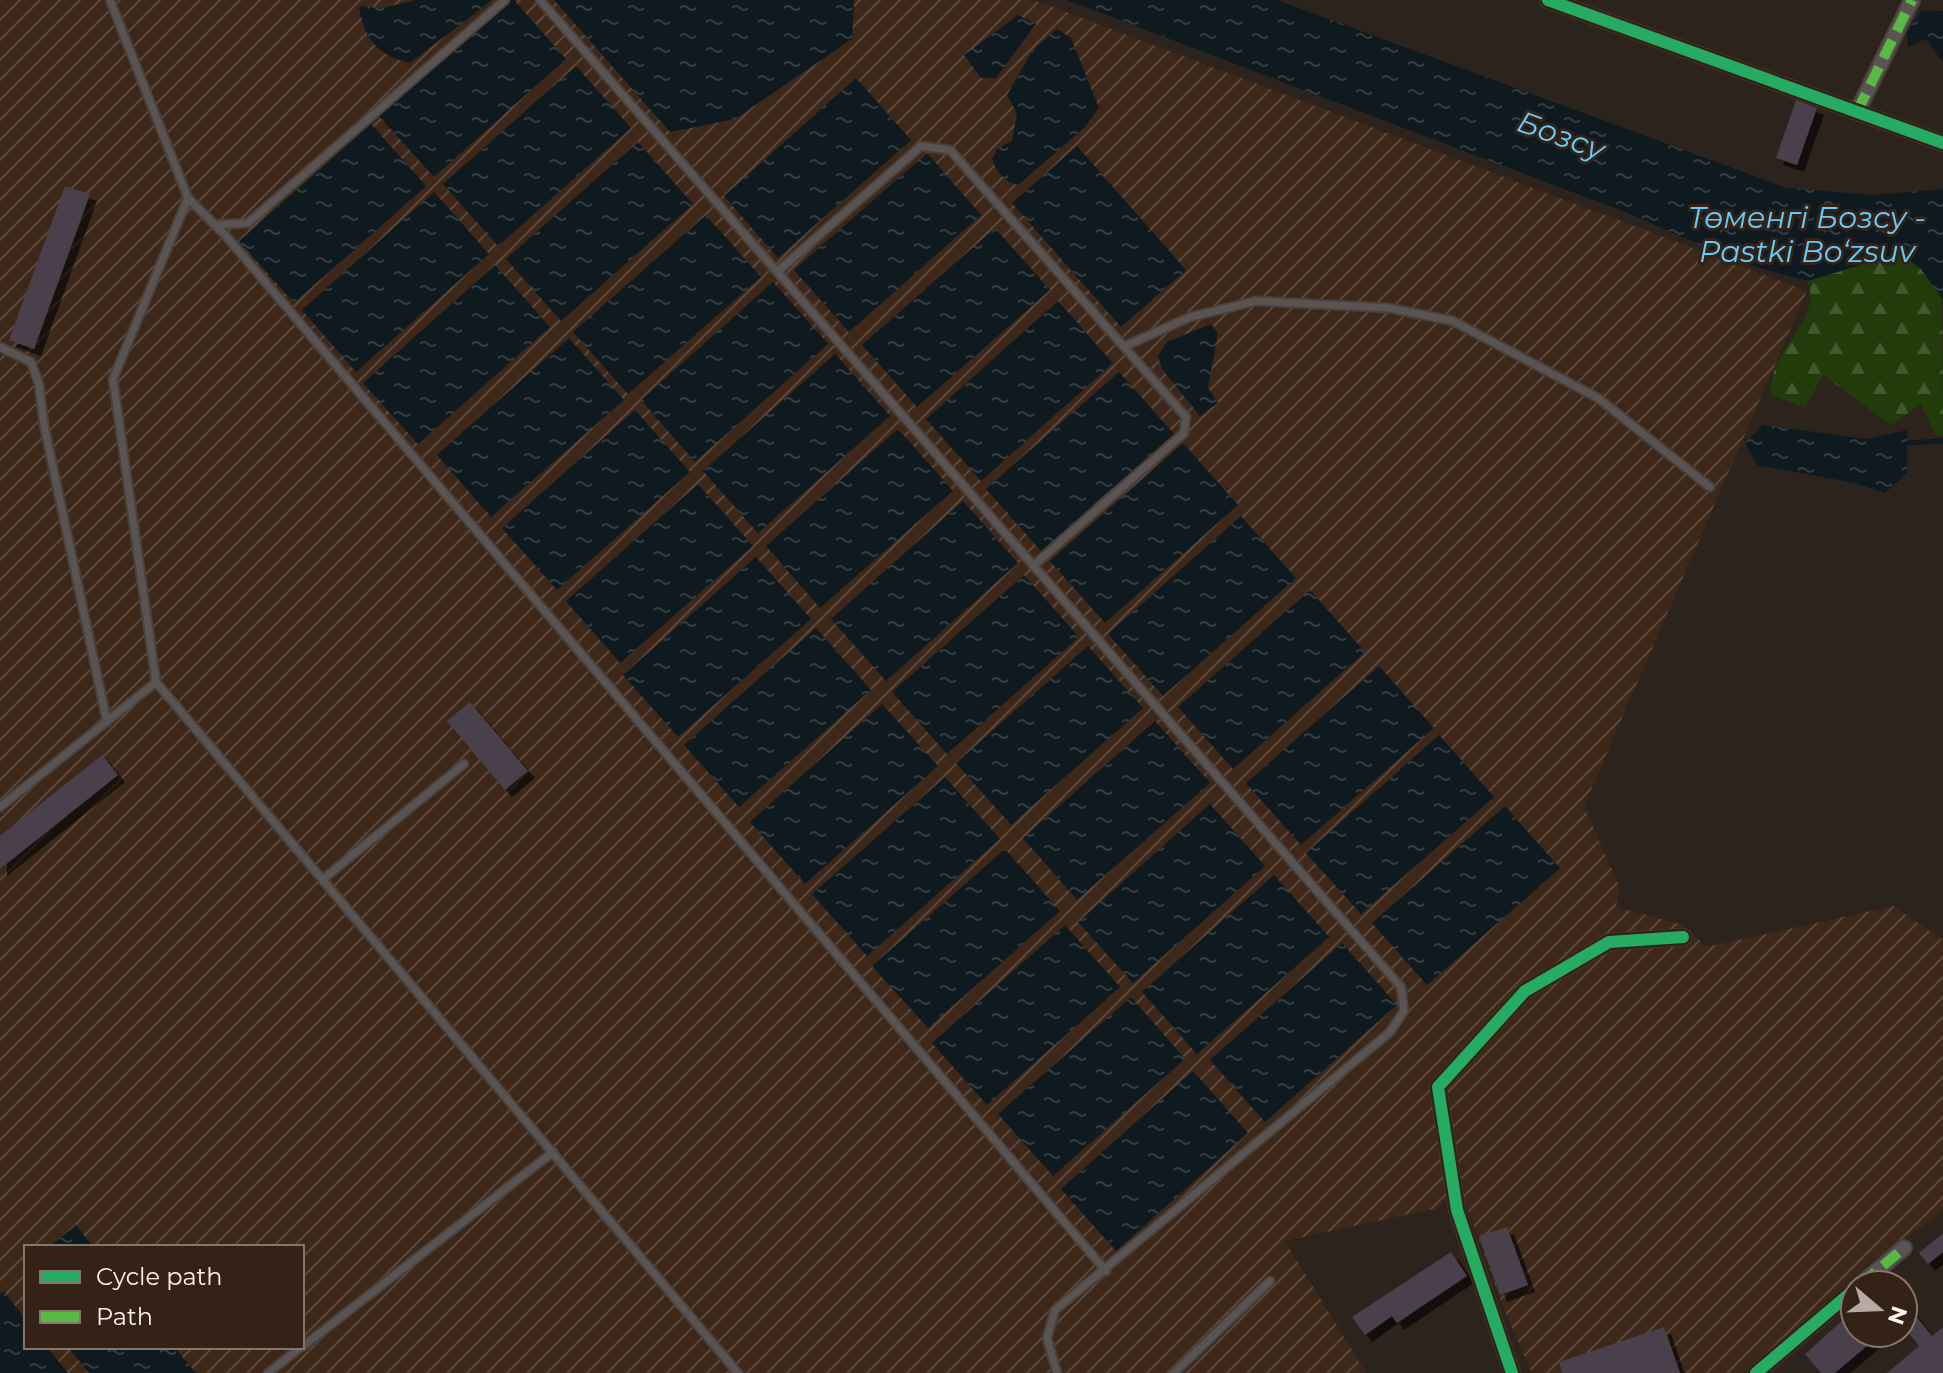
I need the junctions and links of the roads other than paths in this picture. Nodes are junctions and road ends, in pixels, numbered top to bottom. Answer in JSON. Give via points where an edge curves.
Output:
{"nodes":[{"id":1,"x":110,"y":0,"type":"edge"},
{"id":2,"x":505,"y":0,"type":"edge"},
{"id":3,"x":540,"y":0,"type":"edge"},
{"id":4,"x":1548,"y":0,"type":"edge"},
{"id":5,"x":1912,"y":0,"type":"edge"},
{"id":6,"x":1857,"y":112,"type":"junction"},
{"id":7,"x":1943,"y":143,"type":"edge"},
{"id":8,"x":188,"y":198,"type":"junction"},
{"id":9,"x":215,"y":225,"type":"junction"},
{"id":10,"x":777,"y":272,"type":"junction"},
{"id":11,"x":1125,"y":346,"type":"junction"},
{"id":12,"x":0,"y":347,"type":"edge"},
{"id":13,"x":1710,"y":487,"type":"dead end"},
{"id":14,"x":1033,"y":566,"type":"junction"},
{"id":15,"x":156,"y":682,"type":"junction"},
{"id":16,"x":107,"y":722,"type":"junction"},
{"id":17,"x":464,"y":764,"type":"dead end"},
{"id":18,"x":0,"y":807,"type":"edge"},
{"id":19,"x":322,"y":880,"type":"junction"},
{"id":20,"x":1683,"y":937,"type":"dead end"},
{"id":21,"x":553,"y":1152,"type":"junction"},
{"id":22,"x":1904,"y":1248,"type":"dead end"},
{"id":23,"x":1879,"y":1269,"type":"edge"},
{"id":24,"x":1106,"y":1271,"type":"junction"},
{"id":25,"x":1270,"y":1281,"type":"dead end"},
{"id":26,"x":1839,"y":1303,"type":"edge"},
{"id":27,"x":304,"y":1345,"type":"edge"},
{"id":28,"x":299,"y":1349,"type":"edge"},
{"id":29,"x":268,"y":1373,"type":"edge"},
{"id":30,"x":738,"y":1373,"type":"edge"},
{"id":31,"x":1057,"y":1373,"type":"edge"},
{"id":32,"x":1174,"y":1373,"type":"edge"},
{"id":33,"x":1512,"y":1373,"type":"edge"},
{"id":34,"x":1756,"y":1373,"type":"edge"}],
"edges":[{"from":1,"to":8,"type":"lane"},
{"from":2,"to":9,"type":"lane","via":[[248,223]]},
{"from":3,"to":10,"type":"lane"},
{"from":4,"to":6,"type":"street"},
{"from":5,"to":6,"type":"street"},
{"from":6,"to":7,"type":"street"},
{"from":8,"to":9,"type":"lane"},
{"from":8,"to":15,"type":"lane","via":[[113,379]]},
{"from":9,"to":24,"type":"lane"},
{"from":10,"to":11,"type":"lane","via":[[921,146],[943,147]]},
{"from":10,"to":14,"type":"lane"},
{"from":11,"to":13,"type":"lane","via":[[1190,317],[1256,301],[1389,308],[1453,321],[1598,398]]},
{"from":11,"to":14,"type":"lane","via":[[1186,417],[1184,433]]},
{"from":12,"to":16,"type":"lane","via":[[31,362],[39,384]]},
{"from":14,"to":24,"type":"lane","via":[[1401,987],[1404,1011],[1390,1032]]},
{"from":15,"to":16,"type":"lane"},
{"from":15,"to":19,"type":"lane"},
{"from":16,"to":18,"type":"lane"},
{"from":17,"to":19,"type":"lane"},
{"from":19,"to":21,"type":"lane"},
{"from":20,"to":33,"type":"street","via":[[1609,942],[1525,991],[1438,1087],[1457,1210]]},
{"from":21,"to":27,"type":"lane"},
{"from":21,"to":30,"type":"lane"},
{"from":22,"to":23,"type":"street"},
{"from":24,"to":31,"type":"lane","via":[[1055,1310],[1047,1338]]},
{"from":25,"to":32,"type":"lane"},
{"from":26,"to":34,"type":"street"},
{"from":28,"to":29,"type":"lane"}]}
